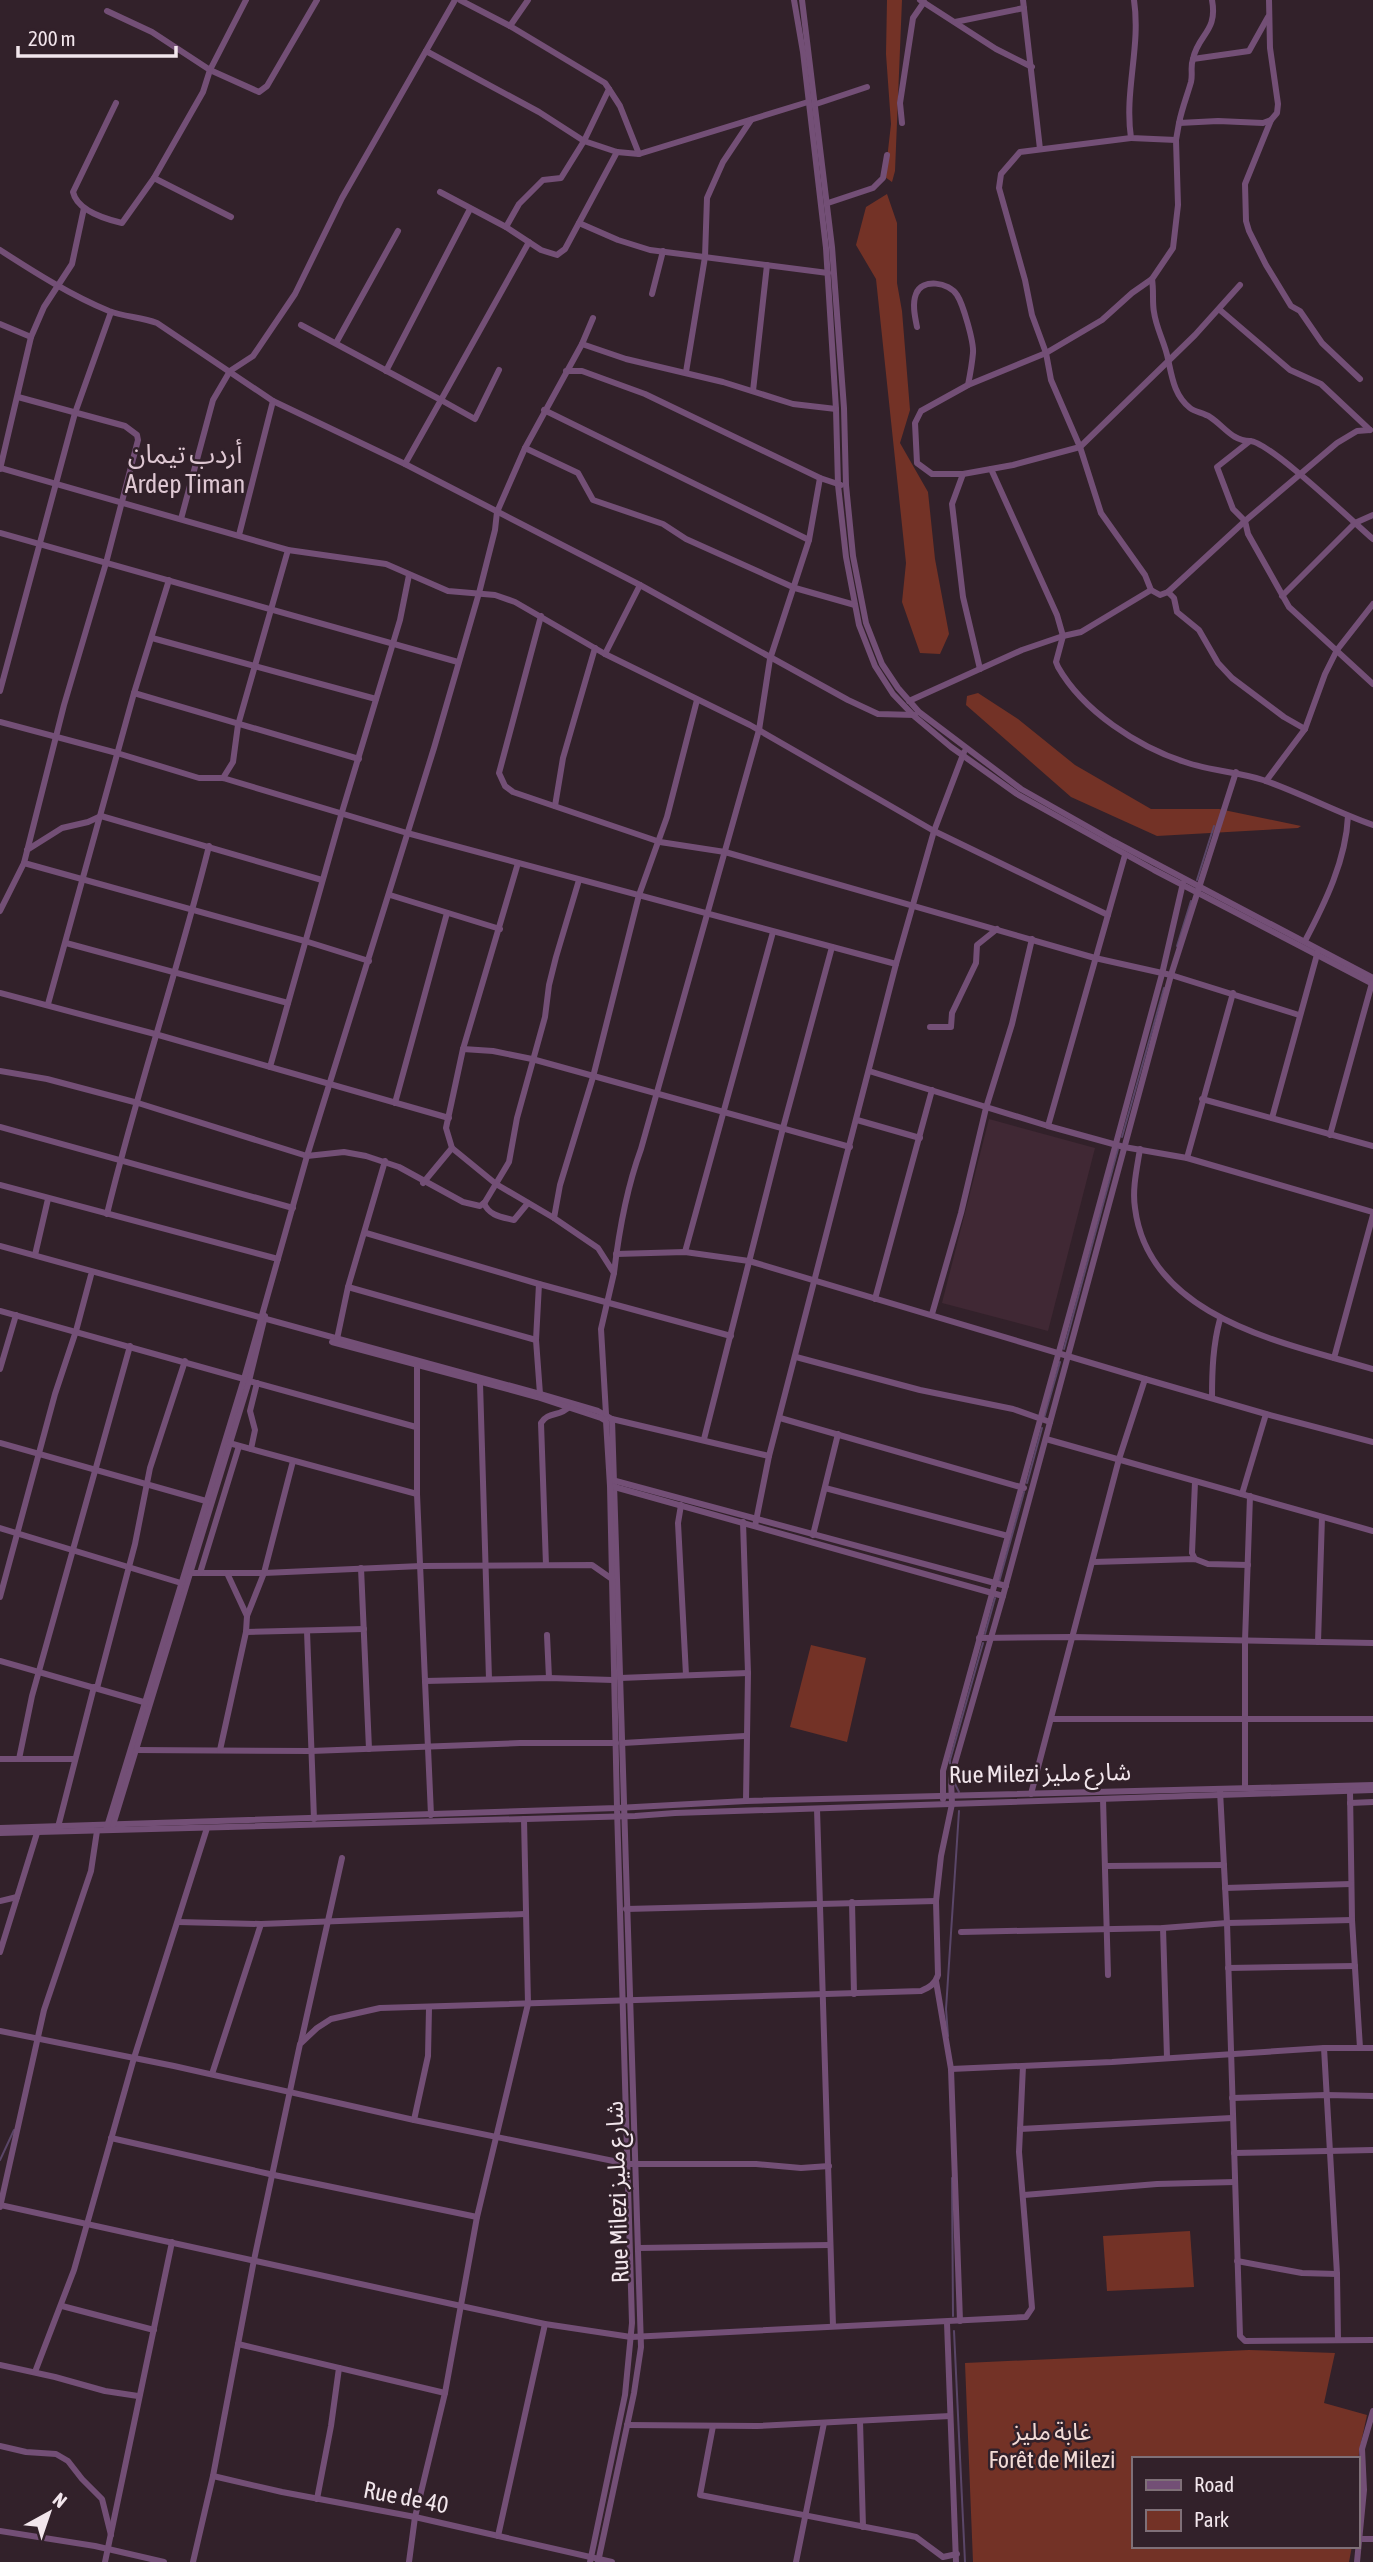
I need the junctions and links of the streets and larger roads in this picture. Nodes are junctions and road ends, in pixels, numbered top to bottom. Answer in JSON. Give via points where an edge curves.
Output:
{"nodes":[{"id":1,"x":246,"y":0,"type":"edge"},
{"id":2,"x":317,"y":0,"type":"edge"},
{"id":3,"x":458,"y":0,"type":"edge"},
{"id":4,"x":528,"y":0,"type":"edge"},
{"id":5,"x":794,"y":0,"type":"edge"},
{"id":6,"x":802,"y":0,"type":"edge"},
{"id":7,"x":1134,"y":0,"type":"edge"},
{"id":8,"x":1212,"y":0,"type":"edge"},
{"id":9,"x":1269,"y":0,"type":"edge"},
{"id":10,"x":922,"y":1,"type":"edge"},
{"id":11,"x":1024,"y":4,"type":"edge"},
{"id":12,"x":107,"y":11,"type":"dead end"},
{"id":13,"x":1269,"y":15,"type":"junction"},
{"id":14,"x":955,"y":22,"type":"junction"},
{"id":15,"x":510,"y":26,"type":"junction"},
{"id":16,"x":426,"y":51,"type":"junction"},
{"id":17,"x":1193,"y":59,"type":"junction"},
{"id":18,"x":1032,"y":66,"type":"junction"},
{"id":19,"x":210,"y":70,"type":"junction"},
{"id":20,"x":867,"y":87,"type":"dead end"},
{"id":21,"x":609,"y":89,"type":"junction"},
{"id":22,"x":808,"y":102,"type":"junction"},
{"id":23,"x":116,"y":103,"type":"dead end"},
{"id":24,"x":816,"y":104,"type":"junction"},
{"id":25,"x":751,"y":120,"type":"junction"},
{"id":26,"x":1271,"y":120,"type":"junction"},
{"id":27,"x":902,"y":123,"type":"dead end"},
{"id":28,"x":1180,"y":123,"type":"junction"},
{"id":29,"x":1131,"y":138,"type":"junction"},
{"id":30,"x":1176,"y":140,"type":"junction"},
{"id":31,"x":584,"y":141,"type":"junction"},
{"id":32,"x":1040,"y":149,"type":"junction"},
{"id":33,"x":617,"y":152,"type":"junction"},
{"id":34,"x":639,"y":154,"type":"junction"},
{"id":35,"x":887,"y":155,"type":"dead end"},
{"id":36,"x":154,"y":178,"type":"junction"},
{"id":37,"x":440,"y":192,"type":"dead end"},
{"id":38,"x":828,"y":203,"type":"junction"},
{"id":39,"x":84,"y":208,"type":"junction"},
{"id":40,"x":470,"y":209,"type":"junction"},
{"id":41,"x":230,"y":217,"type":"dead end"},
{"id":42,"x":579,"y":223,"type":"junction"},
{"id":43,"x":506,"y":227,"type":"junction"},
{"id":44,"x":397,"y":232,"type":"dead end"},
{"id":45,"x":528,"y":242,"type":"junction"},
{"id":46,"x":0,"y":250,"type":"edge"},
{"id":47,"x":663,"y":251,"type":"junction"},
{"id":48,"x":705,"y":257,"type":"junction"},
{"id":49,"x":767,"y":265,"type":"junction"},
{"id":50,"x":828,"y":274,"type":"junction"},
{"id":51,"x":1152,"y":279,"type":"junction"},
{"id":52,"x":58,"y":284,"type":"junction"},
{"id":53,"x":1240,"y":285,"type":"dead end"},
{"id":54,"x":652,"y":294,"type":"dead end"},
{"id":55,"x":1220,"y":310,"type":"junction"},
{"id":56,"x":111,"y":312,"type":"junction"},
{"id":57,"x":593,"y":317,"type":"dead end"},
{"id":58,"x":0,"y":324,"type":"edge"},
{"id":59,"x":301,"y":325,"type":"dead end"},
{"id":60,"x":917,"y":327,"type":"dead end"},
{"id":61,"x":31,"y":337,"type":"junction"},
{"id":62,"x":336,"y":343,"type":"junction"},
{"id":63,"x":582,"y":344,"type":"junction"},
{"id":64,"x":1046,"y":353,"type":"junction"},
{"id":65,"x":1168,"y":359,"type":"junction"},
{"id":66,"x":499,"y":370,"type":"dead end"},
{"id":67,"x":230,"y":371,"type":"junction"},
{"id":68,"x":386,"y":371,"type":"junction"},
{"id":69,"x":566,"y":371,"type":"junction"},
{"id":70,"x":686,"y":372,"type":"junction"},
{"id":71,"x":1360,"y":379,"type":"dead end"},
{"id":72,"x":968,"y":385,"type":"junction"},
{"id":73,"x":753,"y":391,"type":"junction"},
{"id":74,"x":18,"y":397,"type":"junction"},
{"id":75,"x":441,"y":400,"type":"junction"},
{"id":76,"x":273,"y":401,"type":"junction"},
{"id":77,"x":836,"y":409,"type":"junction"},
{"id":78,"x":544,"y":410,"type":"junction"},
{"id":79,"x":75,"y":413,"type":"junction"},
{"id":80,"x":1372,"y":431,"type":"edge"},
{"id":81,"x":1251,"y":441,"type":"junction"},
{"id":82,"x":1080,"y":447,"type":"junction"},
{"id":83,"x":525,"y":448,"type":"junction"},
{"id":84,"x":405,"y":464,"type":"junction"},
{"id":85,"x":0,"y":468,"type":"edge"},
{"id":86,"x":990,"y":469,"type":"junction"},
{"id":87,"x":963,"y":474,"type":"junction"},
{"id":88,"x":1299,"y":475,"type":"junction"},
{"id":89,"x":820,"y":478,"type":"junction"},
{"id":90,"x":57,"y":484,"type":"junction"},
{"id":91,"x":838,"y":485,"type":"junction"},
{"id":92,"x":846,"y":485,"type":"junction"},
{"id":93,"x":121,"y":502,"type":"junction"},
{"id":94,"x":497,"y":512,"type":"junction"},
{"id":95,"x":1373,"y":515,"type":"edge"},
{"id":96,"x":181,"y":519,"type":"junction"},
{"id":97,"x":1245,"y":521,"type":"junction"},
{"id":98,"x":1355,"y":523,"type":"junction"},
{"id":99,"x":0,"y":533,"type":"edge"},
{"id":100,"x":239,"y":535,"type":"junction"},
{"id":101,"x":1373,"y":539,"type":"edge"},
{"id":102,"x":809,"y":540,"type":"junction"},
{"id":103,"x":40,"y":545,"type":"junction"},
{"id":104,"x":288,"y":550,"type":"junction"},
{"id":105,"x":106,"y":563,"type":"junction"},
{"id":106,"x":409,"y":575,"type":"junction"},
{"id":107,"x":169,"y":580,"type":"junction"},
{"id":108,"x":639,"y":585,"type":"junction"},
{"id":109,"x":795,"y":588,"type":"junction"},
{"id":110,"x":1151,"y":590,"type":"junction"},
{"id":111,"x":1168,"y":592,"type":"junction"},
{"id":112,"x":478,"y":593,"type":"junction"},
{"id":113,"x":1282,"y":596,"type":"junction"},
{"id":114,"x":1373,"y":604,"type":"edge"},
{"id":115,"x":855,"y":605,"type":"junction"},
{"id":116,"x":271,"y":608,"type":"junction"},
{"id":117,"x":541,"y":616,"type":"junction"},
{"id":118,"x":1063,"y":635,"type":"junction"},
{"id":119,"x":152,"y":638,"type":"junction"},
{"id":120,"x":393,"y":643,"type":"junction"},
{"id":121,"x":595,"y":648,"type":"junction"},
{"id":122,"x":1337,"y":650,"type":"junction"},
{"id":123,"x":605,"y":654,"type":"junction"},
{"id":124,"x":770,"y":659,"type":"junction"},
{"id":125,"x":458,"y":662,"type":"junction"},
{"id":126,"x":254,"y":666,"type":"junction"},
{"id":127,"x":980,"y":669,"type":"junction"},
{"id":128,"x":1373,"y":684,"type":"edge"},
{"id":129,"x":0,"y":691,"type":"edge"},
{"id":130,"x":134,"y":693,"type":"junction"},
{"id":131,"x":376,"y":699,"type":"junction"},
{"id":132,"x":697,"y":700,"type":"junction"},
{"id":133,"x":909,"y":701,"type":"junction"},
{"id":134,"x":916,"y":714,"type":"junction"},
{"id":135,"x":0,"y":722,"type":"edge"},
{"id":136,"x":238,"y":724,"type":"junction"},
{"id":137,"x":1305,"y":729,"type":"junction"},
{"id":138,"x":759,"y":730,"type":"junction"},
{"id":139,"x":55,"y":737,"type":"junction"},
{"id":140,"x":964,"y":752,"type":"junction"},
{"id":141,"x":117,"y":753,"type":"junction"},
{"id":142,"x":359,"y":759,"type":"junction"},
{"id":143,"x":1236,"y":772,"type":"junction"},
{"id":144,"x":223,"y":778,"type":"junction"},
{"id":145,"x":1266,"y":781,"type":"junction"},
{"id":146,"x":555,"y":806,"type":"junction"},
{"id":147,"x":342,"y":812,"type":"junction"},
{"id":148,"x":101,"y":816,"type":"junction"},
{"id":149,"x":1348,"y":816,"type":"junction"},
{"id":150,"x":1373,"y":825,"type":"edge"},
{"id":151,"x":934,"y":831,"type":"junction"},
{"id":152,"x":407,"y":833,"type":"junction"},
{"id":153,"x":660,"y":842,"type":"junction"},
{"id":154,"x":209,"y":846,"type":"junction"},
{"id":155,"x":27,"y":850,"type":"junction"},
{"id":156,"x":725,"y":852,"type":"junction"},
{"id":157,"x":1125,"y":855,"type":"junction"},
{"id":158,"x":23,"y":863,"type":"junction"},
{"id":159,"x":518,"y":863,"type":"junction"},
{"id":160,"x":84,"y":879,"type":"junction"},
{"id":161,"x":322,"y":880,"type":"junction"},
{"id":162,"x":579,"y":880,"type":"junction"},
{"id":163,"x":1184,"y":882,"type":"junction"},
{"id":164,"x":1198,"y":889,"type":"junction"},
{"id":165,"x":390,"y":895,"type":"junction"},
{"id":166,"x":639,"y":895,"type":"junction"},
{"id":167,"x":912,"y":907,"type":"junction"},
{"id":168,"x":193,"y":910,"type":"junction"},
{"id":169,"x":0,"y":911,"type":"edge"},
{"id":170,"x":447,"y":913,"type":"junction"},
{"id":171,"x":708,"y":915,"type":"junction"},
{"id":172,"x":1108,"y":915,"type":"junction"},
{"id":173,"x":500,"y":929,"type":"junction"},
{"id":174,"x":997,"y":929,"type":"junction"},
{"id":175,"x":773,"y":932,"type":"junction"},
{"id":176,"x":1032,"y":939,"type":"junction"},
{"id":177,"x":306,"y":941,"type":"junction"},
{"id":178,"x":1305,"y":941,"type":"junction"},
{"id":179,"x":66,"y":943,"type":"junction"},
{"id":180,"x":832,"y":947,"type":"junction"},
{"id":181,"x":1318,"y":952,"type":"junction"},
{"id":182,"x":1095,"y":958,"type":"junction"},
{"id":183,"x":369,"y":961,"type":"junction"},
{"id":184,"x":896,"y":964,"type":"junction"},
{"id":185,"x":173,"y":974,"type":"junction"},
{"id":186,"x":1162,"y":974,"type":"junction"},
{"id":187,"x":1171,"y":975,"type":"junction"},
{"id":188,"x":1373,"y":982,"type":"edge"},
{"id":189,"x":0,"y":993,"type":"edge"},
{"id":190,"x":1233,"y":993,"type":"junction"},
{"id":191,"x":288,"y":1003,"type":"junction"},
{"id":192,"x":48,"y":1004,"type":"junction"},
{"id":193,"x":1299,"y":1015,"type":"junction"},
{"id":194,"x":929,"y":1027,"type":"dead end"},
{"id":195,"x":155,"y":1034,"type":"junction"},
{"id":196,"x":463,"y":1049,"type":"junction"},
{"id":197,"x":532,"y":1059,"type":"junction"},
{"id":198,"x":270,"y":1067,"type":"junction"},
{"id":199,"x":0,"y":1071,"type":"edge"},
{"id":200,"x":869,"y":1072,"type":"junction"},
{"id":201,"x":593,"y":1077,"type":"junction"},
{"id":202,"x":331,"y":1084,"type":"junction"},
{"id":203,"x":932,"y":1090,"type":"junction"},
{"id":204,"x":657,"y":1093,"type":"junction"},
{"id":205,"x":1202,"y":1099,"type":"junction"},
{"id":206,"x":138,"y":1102,"type":"junction"},
{"id":207,"x":395,"y":1102,"type":"junction"},
{"id":208,"x":986,"y":1108,"type":"junction"},
{"id":209,"x":723,"y":1111,"type":"junction"},
{"id":210,"x":449,"y":1118,"type":"junction"},
{"id":211,"x":1272,"y":1118,"type":"junction"},
{"id":212,"x":857,"y":1120,"type":"junction"},
{"id":213,"x":0,"y":1126,"type":"edge"},
{"id":214,"x":1048,"y":1126,"type":"junction"},
{"id":215,"x":783,"y":1128,"type":"junction"},
{"id":216,"x":1330,"y":1135,"type":"junction"},
{"id":217,"x":920,"y":1138,"type":"junction"},
{"id":218,"x":1115,"y":1145,"type":"junction"},
{"id":219,"x":1373,"y":1146,"type":"edge"},
{"id":220,"x":849,"y":1147,"type":"junction"},
{"id":221,"x":1124,"y":1147,"type":"junction"},
{"id":222,"x":452,"y":1149,"type":"junction"},
{"id":223,"x":1140,"y":1149,"type":"junction"},
{"id":224,"x":307,"y":1156,"type":"junction"},
{"id":225,"x":1187,"y":1158,"type":"junction"},
{"id":226,"x":120,"y":1160,"type":"junction"},
{"id":227,"x":385,"y":1161,"type":"junction"},
{"id":228,"x":423,"y":1183,"type":"junction"},
{"id":229,"x":496,"y":1184,"type":"junction"},
{"id":230,"x":0,"y":1185,"type":"edge"},
{"id":231,"x":47,"y":1199,"type":"junction"},
{"id":232,"x":484,"y":1203,"type":"junction"},
{"id":233,"x":528,"y":1203,"type":"junction"},
{"id":234,"x":293,"y":1208,"type":"junction"},
{"id":235,"x":1373,"y":1213,"type":"edge"},
{"id":236,"x":107,"y":1214,"type":"junction"},
{"id":237,"x":554,"y":1218,"type":"junction"},
{"id":238,"x":366,"y":1233,"type":"junction"},
{"id":239,"x":0,"y":1248,"type":"edge"},
{"id":240,"x":685,"y":1252,"type":"junction"},
{"id":241,"x":616,"y":1254,"type":"junction"},
{"id":242,"x":35,"y":1255,"type":"junction"},
{"id":243,"x":278,"y":1259,"type":"junction"},
{"id":244,"x":749,"y":1261,"type":"junction"},
{"id":245,"x":614,"y":1273,"type":"junction"},
{"id":246,"x":92,"y":1275,"type":"junction"},
{"id":247,"x":814,"y":1281,"type":"junction"},
{"id":248,"x":539,"y":1284,"type":"junction"},
{"id":249,"x":348,"y":1287,"type":"junction"},
{"id":250,"x":875,"y":1299,"type":"junction"},
{"id":251,"x":607,"y":1303,"type":"junction"},
{"id":252,"x":0,"y":1311,"type":"edge"},
{"id":253,"x":932,"y":1314,"type":"junction"},
{"id":254,"x":16,"y":1315,"type":"junction"},
{"id":255,"x":263,"y":1318,"type":"junction"},
{"id":256,"x":1220,"y":1319,"type":"junction"},
{"id":257,"x":76,"y":1331,"type":"junction"},
{"id":258,"x":730,"y":1336,"type":"junction"},
{"id":259,"x":337,"y":1339,"type":"junction"},
{"id":260,"x":536,"y":1340,"type":"junction"},
{"id":261,"x":130,"y":1346,"type":"junction"},
{"id":262,"x":3,"y":1348,"type":"edge"},
{"id":263,"x":1058,"y":1352,"type":"junction"},
{"id":264,"x":1068,"y":1355,"type":"junction"},
{"id":265,"x":796,"y":1357,"type":"junction"},
{"id":266,"x":1334,"y":1358,"type":"junction"},
{"id":267,"x":184,"y":1361,"type":"junction"},
{"id":268,"x":417,"y":1366,"type":"junction"},
{"id":269,"x":0,"y":1369,"type":"edge"},
{"id":270,"x":1373,"y":1369,"type":"edge"},
{"id":271,"x":1145,"y":1379,"type":"junction"},
{"id":272,"x":246,"y":1380,"type":"junction"},
{"id":273,"x":257,"y":1383,"type":"junction"},
{"id":274,"x":480,"y":1383,"type":"junction"},
{"id":275,"x":540,"y":1394,"type":"junction"},
{"id":276,"x":1212,"y":1398,"type":"junction"},
{"id":277,"x":569,"y":1407,"type":"junction"},
{"id":278,"x":1266,"y":1415,"type":"junction"},
{"id":279,"x":609,"y":1416,"type":"junction"},
{"id":280,"x":780,"y":1418,"type":"junction"},
{"id":281,"x":1039,"y":1418,"type":"junction"},
{"id":282,"x":1050,"y":1422,"type":"junction"},
{"id":283,"x":416,"y":1427,"type":"junction"},
{"id":284,"x":838,"y":1434,"type":"junction"},
{"id":285,"x":704,"y":1439,"type":"junction"},
{"id":286,"x":1046,"y":1440,"type":"junction"},
{"id":287,"x":1373,"y":1442,"type":"edge"},
{"id":288,"x":0,"y":1443,"type":"edge"},
{"id":289,"x":229,"y":1443,"type":"junction"},
{"id":290,"x":239,"y":1446,"type":"junction"},
{"id":291,"x":251,"y":1449,"type":"junction"},
{"id":292,"x":40,"y":1454,"type":"junction"},
{"id":293,"x":769,"y":1456,"type":"junction"},
{"id":294,"x":1119,"y":1459,"type":"junction"},
{"id":295,"x":293,"y":1461,"type":"junction"},
{"id":296,"x":94,"y":1469,"type":"junction"},
{"id":297,"x":1195,"y":1482,"type":"junction"},
{"id":298,"x":612,"y":1483,"type":"junction"},
{"id":299,"x":146,"y":1486,"type":"junction"},
{"id":300,"x":1022,"y":1487,"type":"junction"},
{"id":301,"x":825,"y":1488,"type":"junction"},
{"id":302,"x":1032,"y":1490,"type":"junction"},
{"id":303,"x":417,"y":1494,"type":"junction"},
{"id":304,"x":1246,"y":1495,"type":"junction"},
{"id":305,"x":206,"y":1501,"type":"junction"},
{"id":306,"x":681,"y":1505,"type":"junction"},
{"id":307,"x":1322,"y":1517,"type":"junction"},
{"id":308,"x":744,"y":1520,"type":"junction"},
{"id":309,"x":755,"y":1523,"type":"junction"},
{"id":310,"x":0,"y":1528,"type":"edge"},
{"id":311,"x":1373,"y":1531,"type":"edge"},
{"id":312,"x":18,"y":1533,"type":"junction"},
{"id":313,"x":813,"y":1535,"type":"junction"},
{"id":314,"x":1008,"y":1536,"type":"junction"},
{"id":315,"x":74,"y":1549,"type":"junction"},
{"id":316,"x":1195,"y":1559,"type":"junction"},
{"id":317,"x":1093,"y":1562,"type":"junction"},
{"id":318,"x":127,"y":1565,"type":"junction"},
{"id":319,"x":486,"y":1565,"type":"junction"},
{"id":320,"x":545,"y":1565,"type":"junction"},
{"id":321,"x":1248,"y":1565,"type":"junction"},
{"id":322,"x":421,"y":1566,"type":"junction"},
{"id":323,"x":361,"y":1568,"type":"junction"},
{"id":324,"x":190,"y":1573,"type":"junction"},
{"id":325,"x":200,"y":1573,"type":"junction"},
{"id":326,"x":227,"y":1573,"type":"junction"},
{"id":327,"x":264,"y":1573,"type":"junction"},
{"id":328,"x":612,"y":1579,"type":"junction"},
{"id":329,"x":181,"y":1583,"type":"junction"},
{"id":330,"x":993,"y":1583,"type":"junction"},
{"id":331,"x":1006,"y":1586,"type":"junction"},
{"id":332,"x":991,"y":1592,"type":"junction"},
{"id":333,"x":1003,"y":1596,"type":"junction"},
{"id":334,"x":0,"y":1597,"type":"edge"},
{"id":335,"x":247,"y":1616,"type":"junction"},
{"id":336,"x":364,"y":1629,"type":"junction"},
{"id":337,"x":307,"y":1631,"type":"junction"},
{"id":338,"x":246,"y":1632,"type":"junction"},
{"id":339,"x":547,"y":1636,"type":"dead end"},
{"id":340,"x":992,"y":1637,"type":"junction"},
{"id":341,"x":1072,"y":1637,"type":"junction"},
{"id":342,"x":979,"y":1638,"type":"junction"},
{"id":343,"x":1245,"y":1641,"type":"junction"},
{"id":344,"x":1318,"y":1642,"type":"junction"},
{"id":345,"x":1373,"y":1643,"type":"edge"},
{"id":346,"x":0,"y":1661,"type":"edge"},
{"id":347,"x":39,"y":1671,"type":"junction"},
{"id":348,"x":748,"y":1673,"type":"junction"},
{"id":349,"x":686,"y":1675,"type":"junction"},
{"id":350,"x":549,"y":1678,"type":"junction"},
{"id":351,"x":489,"y":1679,"type":"junction"},
{"id":352,"x":616,"y":1679,"type":"junction"},
{"id":353,"x":425,"y":1681,"type":"junction"},
{"id":354,"x":95,"y":1687,"type":"junction"},
{"id":355,"x":146,"y":1703,"type":"junction"},
{"id":356,"x":1051,"y":1718,"type":"junction"},
{"id":357,"x":1246,"y":1719,"type":"junction"},
{"id":358,"x":1373,"y":1719,"type":"edge"},
{"id":359,"x":745,"y":1736,"type":"junction"},
{"id":360,"x":619,"y":1743,"type":"junction"},
{"id":361,"x":426,"y":1746,"type":"junction"},
{"id":362,"x":135,"y":1749,"type":"junction"},
{"id":363,"x":369,"y":1749,"type":"junction"},
{"id":364,"x":220,"y":1750,"type":"junction"},
{"id":365,"x":311,"y":1751,"type":"junction"},
{"id":366,"x":0,"y":1759,"type":"edge"},
{"id":367,"x":19,"y":1759,"type":"junction"},
{"id":368,"x":74,"y":1759,"type":"junction"},
{"id":369,"x":1373,"y":1785,"type":"edge"},
{"id":370,"x":1245,"y":1788,"type":"junction"},
{"id":371,"x":1311,"y":1789,"type":"junction"},
{"id":372,"x":1373,"y":1790,"type":"edge"},
{"id":373,"x":1350,"y":1791,"type":"junction"},
{"id":374,"x":1220,"y":1792,"type":"junction"},
{"id":375,"x":1031,"y":1794,"type":"junction"},
{"id":376,"x":943,"y":1795,"type":"junction"},
{"id":377,"x":953,"y":1795,"type":"junction"},
{"id":378,"x":1103,"y":1799,"type":"junction"},
{"id":379,"x":746,"y":1801,"type":"junction"},
{"id":380,"x":1373,"y":1802,"type":"edge"},
{"id":381,"x":1350,"y":1803,"type":"junction"},
{"id":382,"x":952,"y":1804,"type":"junction"},
{"id":383,"x":943,"y":1805,"type":"junction"},
{"id":384,"x":617,"y":1808,"type":"junction"},
{"id":385,"x":625,"y":1808,"type":"junction"},
{"id":386,"x":817,"y":1809,"type":"junction"},
{"id":387,"x":431,"y":1815,"type":"junction"},
{"id":388,"x":625,"y":1816,"type":"junction"},
{"id":389,"x":617,"y":1817,"type":"junction"},
{"id":390,"x":314,"y":1819,"type":"junction"},
{"id":391,"x":524,"y":1819,"type":"junction"},
{"id":392,"x":58,"y":1827,"type":"junction"},
{"id":393,"x":109,"y":1827,"type":"junction"},
{"id":394,"x":0,"y":1828,"type":"edge"},
{"id":395,"x":207,"y":1828,"type":"junction"},
{"id":396,"x":97,"y":1831,"type":"junction"},
{"id":397,"x":0,"y":1833,"type":"edge"},
{"id":398,"x":37,"y":1833,"type":"junction"},
{"id":399,"x":342,"y":1858,"type":"dead end"},
{"id":400,"x":1224,"y":1865,"type":"junction"},
{"id":401,"x":1107,"y":1866,"type":"junction"},
{"id":402,"x":1351,"y":1884,"type":"junction"},
{"id":403,"x":1226,"y":1888,"type":"junction"},
{"id":404,"x":17,"y":1897,"type":"junction"},
{"id":405,"x":0,"y":1901,"type":"edge"},
{"id":406,"x":936,"y":1901,"type":"junction"},
{"id":407,"x":852,"y":1902,"type":"junction"},
{"id":408,"x":821,"y":1903,"type":"junction"},
{"id":409,"x":626,"y":1909,"type":"junction"},
{"id":410,"x":525,"y":1914,"type":"junction"},
{"id":411,"x":328,"y":1920,"type":"junction"},
{"id":412,"x":1352,"y":1920,"type":"junction"},
{"id":413,"x":178,"y":1922,"type":"junction"},
{"id":414,"x":1227,"y":1923,"type":"junction"},
{"id":415,"x":261,"y":1924,"type":"junction"},
{"id":416,"x":1108,"y":1928,"type":"junction"},
{"id":417,"x":1163,"y":1928,"type":"junction"},
{"id":418,"x":961,"y":1932,"type":"dead end"},
{"id":419,"x":0,"y":1952,"type":"edge"},
{"id":420,"x":1355,"y":1966,"type":"junction"},
{"id":421,"x":1228,"y":1968,"type":"junction"},
{"id":422,"x":1108,"y":1975,"type":"dead end"},
{"id":423,"x":936,"y":1981,"type":"junction"},
{"id":424,"x":854,"y":1994,"type":"junction"},
{"id":425,"x":822,"y":1995,"type":"junction"},
{"id":426,"x":629,"y":2000,"type":"junction"},
{"id":427,"x":621,"y":2001,"type":"junction"},
{"id":428,"x":528,"y":2004,"type":"junction"},
{"id":429,"x":429,"y":2008,"type":"junction"},
{"id":430,"x":0,"y":2031,"type":"edge"},
{"id":431,"x":39,"y":2040,"type":"junction"},
{"id":432,"x":300,"y":2043,"type":"junction"},
{"id":433,"x":1324,"y":2048,"type":"junction"},
{"id":434,"x":1360,"y":2048,"type":"junction"},
{"id":435,"x":1373,"y":2048,"type":"edge"},
{"id":436,"x":1231,"y":2055,"type":"junction"},
{"id":437,"x":1167,"y":2057,"type":"junction"},
{"id":438,"x":134,"y":2058,"type":"junction"},
{"id":439,"x":1023,"y":2066,"type":"junction"},
{"id":440,"x":951,"y":2069,"type":"junction"},
{"id":441,"x":212,"y":2074,"type":"junction"},
{"id":442,"x":289,"y":2092,"type":"junction"},
{"id":443,"x":1326,"y":2095,"type":"junction"},
{"id":444,"x":1373,"y":2096,"type":"edge"},
{"id":445,"x":1232,"y":2098,"type":"junction"},
{"id":446,"x":1232,"y":2118,"type":"junction"},
{"id":447,"x":414,"y":2120,"type":"junction"},
{"id":448,"x":1020,"y":2129,"type":"junction"},
{"id":449,"x":496,"y":2136,"type":"junction"},
{"id":450,"x":111,"y":2138,"type":"junction"},
{"id":451,"x":1373,"y":2150,"type":"edge"},
{"id":452,"x":1329,"y":2151,"type":"junction"},
{"id":453,"x":1234,"y":2153,"type":"junction"},
{"id":454,"x":631,"y":2164,"type":"junction"},
{"id":455,"x":829,"y":2165,"type":"junction"},
{"id":456,"x":274,"y":2175,"type":"junction"},
{"id":457,"x":1235,"y":2182,"type":"junction"},
{"id":458,"x":1024,"y":2195,"type":"junction"},
{"id":459,"x":0,"y":2206,"type":"edge"},
{"id":460,"x":477,"y":2217,"type":"junction"},
{"id":461,"x":86,"y":2223,"type":"junction"},
{"id":462,"x":172,"y":2242,"type":"junction"},
{"id":463,"x":830,"y":2245,"type":"junction"},
{"id":464,"x":639,"y":2248,"type":"junction"},
{"id":465,"x":254,"y":2260,"type":"junction"},
{"id":466,"x":1237,"y":2261,"type":"junction"},
{"id":467,"x":1337,"y":2274,"type":"junction"},
{"id":468,"x":62,"y":2306,"type":"junction"},
{"id":469,"x":461,"y":2306,"type":"junction"},
{"id":470,"x":960,"y":2321,"type":"junction"},
{"id":471,"x":947,"y":2323,"type":"junction"},
{"id":472,"x":545,"y":2324,"type":"junction"},
{"id":473,"x":833,"y":2326,"type":"junction"},
{"id":474,"x":154,"y":2330,"type":"junction"},
{"id":475,"x":641,"y":2335,"type":"junction"},
{"id":476,"x":631,"y":2337,"type":"junction"},
{"id":477,"x":1338,"y":2340,"type":"junction"},
{"id":478,"x":1373,"y":2340,"type":"edge"},
{"id":479,"x":238,"y":2344,"type":"junction"},
{"id":480,"x":0,"y":2365,"type":"edge"},
{"id":481,"x":339,"y":2368,"type":"junction"},
{"id":482,"x":35,"y":2372,"type":"junction"},
{"id":483,"x":445,"y":2393,"type":"junction"},
{"id":484,"x":138,"y":2396,"type":"junction"},
{"id":485,"x":1373,"y":2411,"type":"edge"},
{"id":486,"x":950,"y":2416,"type":"junction"},
{"id":487,"x":860,"y":2421,"type":"junction"},
{"id":488,"x":824,"y":2423,"type":"junction"},
{"id":489,"x":627,"y":2426,"type":"junction"},
{"id":490,"x":713,"y":2426,"type":"junction"},
{"id":491,"x":0,"y":2446,"type":"edge"},
{"id":492,"x":1362,"y":2449,"type":"junction"},
{"id":493,"x":1373,"y":2449,"type":"edge"},
{"id":494,"x":213,"y":2476,"type":"junction"},
{"id":495,"x":1364,"y":2490,"type":"junction"},
{"id":496,"x":1373,"y":2490,"type":"edge"},
{"id":497,"x":317,"y":2499,"type":"junction"},
{"id":498,"x":806,"y":2516,"type":"junction"},
{"id":499,"x":415,"y":2517,"type":"junction"},
{"id":500,"x":863,"y":2527,"type":"junction"},
{"id":501,"x":0,"y":2531,"type":"edge"},
{"id":502,"x":498,"y":2536,"type":"junction"},
{"id":503,"x":111,"y":2537,"type":"junction"},
{"id":504,"x":1361,"y":2539,"type":"junction"},
{"id":505,"x":1373,"y":2539,"type":"edge"},
{"id":506,"x":108,"y":2549,"type":"junction"},
{"id":507,"x":957,"y":2558,"type":"edge"},
{"id":508,"x":595,"y":2560,"type":"edge"},
{"id":509,"x":105,"y":2562,"type":"edge"},
{"id":510,"x":164,"y":2562,"type":"edge"},
{"id":511,"x":193,"y":2562,"type":"edge"},
{"id":512,"x":409,"y":2562,"type":"edge"},
{"id":513,"x":612,"y":2562,"type":"edge"},
{"id":514,"x":796,"y":2562,"type":"edge"},
{"id":515,"x":1357,"y":2562,"type":"edge"}],
"edges":[{"from":1,"to":19,"type":"street"},
{"from":2,"to":19,"type":"street","via":[[264,91],[253,91]]},
{"from":3,"to":15,"type":"street"},
{"from":3,"to":16,"type":"street"},
{"from":4,"to":15,"type":"street"},
{"from":5,"to":22,"type":"street"},
{"from":6,"to":24,"type":"street"},
{"from":7,"to":29,"type":"street","via":[[1136,52],[1127,113]]},
{"from":8,"to":17,"type":"street","via":[[1211,26],[1195,48]]},
{"from":9,"to":13,"type":"street"},
{"from":10,"to":14,"type":"street"},
{"from":10,"to":27,"type":"street","via":[[913,18],[900,103]]},
{"from":11,"to":14,"type":"street"},
{"from":11,"to":18,"type":"street"},
{"from":12,"to":19,"type":"street","via":[[152,32]]},
{"from":13,"to":17,"type":"street","via":[[1249,51]]},
{"from":13,"to":26,"type":"street","via":[[1278,104]]},
{"from":14,"to":18,"type":"street"},
{"from":15,"to":21,"type":"street","via":[[597,77]]},
{"from":16,"to":31,"type":"street"},
{"from":16,"to":67,"type":"street","via":[[342,198],[295,294],[253,356]]},
{"from":17,"to":28,"type":"street"},
{"from":18,"to":32,"type":"street"},
{"from":19,"to":36,"type":"street","via":[[203,92]]},
{"from":20,"to":24,"type":"street"},
{"from":21,"to":31,"type":"street"},
{"from":21,"to":34,"type":"street"},
{"from":22,"to":25,"type":"street"},
{"from":22,"to":50,"type":"street"},
{"from":23,"to":39,"type":"street","via":[[73,191]]},
{"from":24,"to":38,"type":"street"},
{"from":25,"to":34,"type":"street"},
{"from":25,"to":48,"type":"street","via":[[723,162],[707,198]]},
{"from":26,"to":28,"type":"street"},
{"from":26,"to":71,"type":"street","via":[[1245,184],[1249,231],[1291,306]]},
{"from":28,"to":30,"type":"street"},
{"from":29,"to":30,"type":"street"},
{"from":29,"to":32,"type":"street"},
{"from":30,"to":51,"type":"street","via":[[1178,205],[1173,248]]},
{"from":31,"to":33,"type":"street"},
{"from":31,"to":43,"type":"street","via":[[561,178],[543,180],[519,204]]},
{"from":32,"to":64,"type":"street","via":[[1020,152],[1001,174],[999,188]]},
{"from":33,"to":34,"type":"street"},
{"from":33,"to":42,"type":"street"},
{"from":35,"to":38,"type":"street","via":[[883,178],[873,188]]},
{"from":36,"to":39,"type":"street","via":[[122,223]]},
{"from":36,"to":41,"type":"street"},
{"from":37,"to":40,"type":"street"},
{"from":38,"to":92,"type":"street"},
{"from":39,"to":52,"type":"street","via":[[72,264]]},
{"from":40,"to":43,"type":"street"},
{"from":40,"to":68,"type":"street"},
{"from":42,"to":45,"type":"street","via":[[560,254],[549,254]]},
{"from":42,"to":47,"type":"street","via":[[618,240]]},
{"from":43,"to":45,"type":"street"},
{"from":44,"to":62,"type":"street"},
{"from":45,"to":75,"type":"street"},
{"from":46,"to":52,"type":"street"},
{"from":47,"to":48,"type":"street"},
{"from":47,"to":54,"type":"street"},
{"from":48,"to":49,"type":"street"},
{"from":48,"to":70,"type":"street"},
{"from":49,"to":50,"type":"street"},
{"from":49,"to":73,"type":"street"},
{"from":50,"to":77,"type":"street"},
{"from":51,"to":64,"type":"street","via":[[1102,320]]},
{"from":51,"to":65,"type":"street","via":[[1153,310]]},
{"from":52,"to":56,"type":"street"},
{"from":52,"to":61,"type":"street"},
{"from":53,"to":55,"type":"street"},
{"from":55,"to":65,"type":"street"},
{"from":55,"to":80,"type":"street","via":[[1290,370],[1321,384]]},
{"from":56,"to":67,"type":"street","via":[[157,323]]},
{"from":56,"to":79,"type":"street"},
{"from":57,"to":63,"type":"street"},
{"from":58,"to":61,"type":"street"},
{"from":59,"to":62,"type":"street"},
{"from":60,"to":72,"type":"street","via":[[915,296],[922,286],[942,285],[957,294],[973,347]]},
{"from":61,"to":74,"type":"street"},
{"from":62,"to":68,"type":"street"},
{"from":63,"to":69,"type":"street"},
{"from":63,"to":70,"type":"street"},
{"from":64,"to":72,"type":"street"},
{"from":64,"to":82,"type":"street","via":[[1051,380]]},
{"from":65,"to":81,"type":"street","via":[[1177,393],[1190,409],[1210,417],[1236,438]]},
{"from":65,"to":82,"type":"street"},
{"from":66,"to":75,"type":"street","via":[[475,419]]},
{"from":67,"to":76,"type":"street"},
{"from":67,"to":96,"type":"street","via":[[213,400]]},
{"from":68,"to":75,"type":"street"},
{"from":69,"to":78,"type":"street"},
{"from":69,"to":89,"type":"street","via":[[582,371],[645,394]]},
{"from":70,"to":73,"type":"street"},
{"from":72,"to":87,"type":"street","via":[[921,411],[915,424],[917,463],[932,474]]},
{"from":73,"to":77,"type":"street","via":[[793,404]]},
{"from":74,"to":79,"type":"street"},
{"from":74,"to":85,"type":"street"},
{"from":75,"to":84,"type":"street"},
{"from":76,"to":84,"type":"street"},
{"from":76,"to":100,"type":"street"},
{"from":77,"to":91,"type":"street"},
{"from":78,"to":83,"type":"street"},
{"from":78,"to":102,"type":"street"},
{"from":79,"to":90,"type":"street"},
{"from":79,"to":93,"type":"street","via":[[125,426],[137,435]]},
{"from":80,"to":88,"type":"street","via":[[1347,436]]},
{"from":81,"to":88,"type":"street"},
{"from":81,"to":97,"type":"street","via":[[1217,467],[1233,509]]},
{"from":82,"to":86,"type":"street"},
{"from":82,"to":110,"type":"street","via":[[1101,513]]},
{"from":83,"to":94,"type":"street"},
{"from":83,"to":109,"type":"street","via":[[578,473],[593,500],[663,524]]},
{"from":84,"to":94,"type":"street"},
{"from":85,"to":90,"type":"street"},
{"from":86,"to":87,"type":"street"},
{"from":86,"to":118,"type":"street","via":[[1049,594]]},
{"from":87,"to":127,"type":"street","via":[[952,504],[963,597]]},
{"from":88,"to":97,"type":"street"},
{"from":88,"to":98,"type":"street"},
{"from":89,"to":91,"type":"street"},
{"from":89,"to":102,"type":"street"},
{"from":90,"to":93,"type":"street"},
{"from":90,"to":103,"type":"street"},
{"from":91,"to":92,"type":"street"},
{"from":91,"to":115,"type":"street"},
{"from":92,"to":133,"type":"street","via":[[866,623],[882,664]]},
{"from":93,"to":96,"type":"street"},
{"from":93,"to":105,"type":"street"},
{"from":94,"to":108,"type":"street"},
{"from":94,"to":112,"type":"street"},
{"from":95,"to":98,"type":"street"},
{"from":96,"to":100,"type":"street"},
{"from":97,"to":111,"type":"street"},
{"from":97,"to":113,"type":"street"},
{"from":98,"to":101,"type":"street"},
{"from":98,"to":113,"type":"street"},
{"from":99,"to":103,"type":"street"},
{"from":100,"to":104,"type":"street"},
{"from":102,"to":109,"type":"street"},
{"from":103,"to":105,"type":"street"},
{"from":103,"to":129,"type":"street"},
{"from":104,"to":106,"type":"street","via":[[396,566]]},
{"from":104,"to":116,"type":"street"},
{"from":105,"to":107,"type":"street"},
{"from":105,"to":139,"type":"street"},
{"from":106,"to":112,"type":"street","via":[[448,591]]},
{"from":106,"to":120,"type":"street"},
{"from":107,"to":116,"type":"street"},
{"from":107,"to":119,"type":"street"},
{"from":108,"to":123,"type":"street"},
{"from":108,"to":124,"type":"street"},
{"from":109,"to":115,"type":"street"},
{"from":109,"to":124,"type":"street"},
{"from":110,"to":111,"type":"street","via":[[1160,595]]},
{"from":110,"to":118,"type":"street","via":[[1092,627]]},
{"from":111,"to":137,"type":"street","via":[[1177,612],[1199,630],[1232,678]]},
{"from":112,"to":117,"type":"street","via":[[505,598]]},
{"from":112,"to":125,"type":"street"},
{"from":113,"to":122,"type":"street"},
{"from":114,"to":122,"type":"street"},
{"from":115,"to":134,"type":"street","via":[[875,666],[893,694]]},
{"from":116,"to":120,"type":"street"},
{"from":116,"to":126,"type":"street"},
{"from":117,"to":121,"type":"street"},
{"from":117,"to":146,"type":"street","via":[[499,773],[513,792]]},
{"from":118,"to":127,"type":"street"},
{"from":118,"to":143,"type":"street","via":[[1058,667],[1116,729],[1188,764]]},
{"from":119,"to":126,"type":"street"},
{"from":119,"to":130,"type":"street"},
{"from":120,"to":125,"type":"street"},
{"from":120,"to":131,"type":"street"},
{"from":121,"to":123,"type":"street"},
{"from":121,"to":146,"type":"street","via":[[563,758]]},
{"from":122,"to":128,"type":"street"},
{"from":122,"to":137,"type":"street"},
{"from":123,"to":132,"type":"street"},
{"from":124,"to":134,"type":"street","via":[[869,710],[887,716]]},
{"from":124,"to":138,"type":"street"},
{"from":125,"to":152,"type":"street"},
{"from":126,"to":131,"type":"street"},
{"from":126,"to":136,"type":"street"},
{"from":127,"to":133,"type":"street"},
{"from":130,"to":136,"type":"street"},
{"from":130,"to":141,"type":"street"},
{"from":131,"to":142,"type":"street"},
{"from":132,"to":138,"type":"street"},
{"from":132,"to":153,"type":"street"},
{"from":133,"to":134,"type":"street"},
{"from":134,"to":140,"type":"street"},
{"from":135,"to":139,"type":"street"},
{"from":136,"to":142,"type":"street"},
{"from":136,"to":144,"type":"street","via":[[233,762]]},
{"from":137,"to":145,"type":"street"},
{"from":138,"to":151,"type":"street"},
{"from":138,"to":156,"type":"street"},
{"from":139,"to":141,"type":"street"},
{"from":139,"to":155,"type":"street"},
{"from":140,"to":151,"type":"street"},
{"from":140,"to":157,"type":"street","via":[[1026,800]]},
{"from":140,"to":163,"type":"street"},
{"from":141,"to":144,"type":"street","via":[[199,778]]},
{"from":141,"to":148,"type":"street"},
{"from":142,"to":147,"type":"street"},
{"from":143,"to":145,"type":"street"},
{"from":143,"to":164,"type":"street"},
{"from":144,"to":147,"type":"street"},
{"from":145,"to":149,"type":"street"},
{"from":146,"to":153,"type":"street"},
{"from":147,"to":152,"type":"street"},
{"from":147,"to":161,"type":"street"},
{"from":148,"to":154,"type":"street"},
{"from":148,"to":155,"type":"street","via":[[62,828]]},
{"from":148,"to":160,"type":"street"},
{"from":149,"to":150,"type":"street"},
{"from":149,"to":178,"type":"street","via":[[1341,858]]},
{"from":151,"to":167,"type":"street"},
{"from":151,"to":172,"type":"street"},
{"from":152,"to":159,"type":"street"},
{"from":152,"to":165,"type":"street"},
{"from":153,"to":156,"type":"street"},
{"from":153,"to":166,"type":"street"},
{"from":154,"to":161,"type":"street"},
{"from":154,"to":168,"type":"street"},
{"from":155,"to":158,"type":"street"},
{"from":156,"to":167,"type":"street"},
{"from":156,"to":171,"type":"street"},
{"from":157,"to":163,"type":"street"},
{"from":157,"to":172,"type":"street"},
{"from":158,"to":160,"type":"street"},
{"from":158,"to":169,"type":"street"},
{"from":159,"to":162,"type":"street"},
{"from":159,"to":173,"type":"street"},
{"from":160,"to":168,"type":"street"},
{"from":160,"to":179,"type":"street"},
{"from":161,"to":177,"type":"street"},
{"from":162,"to":166,"type":"street"},
{"from":162,"to":197,"type":"street"},
{"from":163,"to":164,"type":"street"},
{"from":163,"to":186,"type":"street"},
{"from":164,"to":178,"type":"street"},
{"from":164,"to":181,"type":"street"},
{"from":164,"to":187,"type":"street"},
{"from":165,"to":170,"type":"street"},
{"from":165,"to":183,"type":"street"},
{"from":166,"to":171,"type":"street"},
{"from":166,"to":201,"type":"street"},
{"from":167,"to":174,"type":"street"},
{"from":167,"to":184,"type":"street"},
{"from":168,"to":177,"type":"street"},
{"from":168,"to":185,"type":"street"},
{"from":170,"to":173,"type":"street"},
{"from":170,"to":207,"type":"street"},
{"from":171,"to":175,"type":"street"},
{"from":171,"to":204,"type":"street"},
{"from":172,"to":182,"type":"street"},
{"from":173,"to":196,"type":"street"},
{"from":174,"to":176,"type":"street"},
{"from":174,"to":194,"type":"street","via":[[977,945],[976,962],[952,1013],[951,1027]]},
{"from":175,"to":180,"type":"street"},
{"from":175,"to":209,"type":"street"},
{"from":176,"to":182,"type":"street"},
{"from":176,"to":208,"type":"street"},
{"from":177,"to":183,"type":"street"},
{"from":177,"to":191,"type":"street"},
{"from":178,"to":181,"type":"street"},
{"from":179,"to":185,"type":"street"},
{"from":179,"to":192,"type":"street"},
{"from":180,"to":184,"type":"street"},
{"from":180,"to":215,"type":"street"},
{"from":181,"to":188,"type":"street"},
{"from":181,"to":193,"type":"street"},
{"from":182,"to":186,"type":"street"},
{"from":182,"to":214,"type":"street"},
{"from":183,"to":202,"type":"street"},
{"from":184,"to":200,"type":"street"},
{"from":185,"to":191,"type":"street"},
{"from":185,"to":195,"type":"street"},
{"from":186,"to":187,"type":"street"},
{"from":186,"to":218,"type":"street"},
{"from":187,"to":190,"type":"street"},
{"from":187,"to":221,"type":"street"},
{"from":188,"to":216,"type":"street"},
{"from":189,"to":192,"type":"street"},
{"from":190,"to":193,"type":"street"},
{"from":190,"to":205,"type":"street"},
{"from":191,"to":198,"type":"street"},
{"from":192,"to":195,"type":"street"},
{"from":193,"to":211,"type":"street"},
{"from":195,"to":198,"type":"street"},
{"from":195,"to":206,"type":"street"},
{"from":196,"to":197,"type":"street"},
{"from":196,"to":210,"type":"street"},
{"from":197,"to":201,"type":"street"},
{"from":197,"to":229,"type":"street","via":[[509,1161]]},
{"from":198,"to":202,"type":"street"},
{"from":199,"to":206,"type":"street"},
{"from":200,"to":203,"type":"street"},
{"from":200,"to":212,"type":"street"},
{"from":201,"to":204,"type":"street"},
{"from":201,"to":237,"type":"street"},
{"from":202,"to":207,"type":"street"},
{"from":202,"to":224,"type":"street"},
{"from":203,"to":208,"type":"street"},
{"from":203,"to":217,"type":"street"},
{"from":204,"to":209,"type":"street"},
{"from":204,"to":241,"type":"street","via":[[632,1174]]},
{"from":205,"to":211,"type":"street"},
{"from":205,"to":225,"type":"street"},
{"from":206,"to":224,"type":"street"},
{"from":206,"to":226,"type":"street"},
{"from":207,"to":210,"type":"street"},
{"from":208,"to":214,"type":"street"},
{"from":208,"to":253,"type":"street"},
{"from":209,"to":215,"type":"street"},
{"from":209,"to":240,"type":"street"},
{"from":210,"to":222,"type":"street","via":[[446,1128]]},
{"from":211,"to":216,"type":"street"},
{"from":212,"to":217,"type":"street"},
{"from":212,"to":220,"type":"street"},
{"from":213,"to":226,"type":"street"},
{"from":214,"to":218,"type":"street"},
{"from":215,"to":220,"type":"street"},
{"from":215,"to":244,"type":"street"},
{"from":216,"to":219,"type":"street"},
{"from":217,"to":250,"type":"street"},
{"from":218,"to":221,"type":"street"},
{"from":218,"to":263,"type":"street"},
{"from":220,"to":247,"type":"street"},
{"from":221,"to":223,"type":"street"},
{"from":221,"to":264,"type":"street"},
{"from":222,"to":228,"type":"street"},
{"from":222,"to":229,"type":"street"},
{"from":223,"to":225,"type":"street"},
{"from":223,"to":256,"type":"street","via":[[1134,1205],[1145,1244],[1178,1289]]},
{"from":224,"to":227,"type":"street","via":[[344,1152]]},
{"from":224,"to":234,"type":"street"},
{"from":225,"to":235,"type":"street"},
{"from":226,"to":234,"type":"street"},
{"from":226,"to":236,"type":"street"},
{"from":227,"to":228,"type":"street"},
{"from":227,"to":238,"type":"street"},
{"from":228,"to":232,"type":"street","via":[[477,1207]]},
{"from":229,"to":232,"type":"street"},
{"from":229,"to":233,"type":"street"},
{"from":230,"to":231,"type":"street"},
{"from":231,"to":236,"type":"street"},
{"from":231,"to":242,"type":"street"},
{"from":232,"to":233,"type":"street","via":[[492,1214],[514,1220]]},
{"from":233,"to":237,"type":"street"},
{"from":234,"to":243,"type":"street"},
{"from":235,"to":266,"type":"street"},
{"from":236,"to":243,"type":"street"},
{"from":237,"to":245,"type":"street","via":[[598,1248]]},
{"from":238,"to":248,"type":"street"},
{"from":238,"to":249,"type":"street"},
{"from":239,"to":242,"type":"street"},
{"from":239,"to":246,"type":"street"},
{"from":240,"to":241,"type":"street"},
{"from":240,"to":244,"type":"street"},
{"from":241,"to":245,"type":"street"},
{"from":242,"to":255,"type":"street"},
{"from":243,"to":255,"type":"street"},
{"from":244,"to":247,"type":"street"},
{"from":244,"to":258,"type":"street"},
{"from":245,"to":251,"type":"street"},
{"from":246,"to":255,"type":"street"},
{"from":246,"to":257,"type":"street"},
{"from":247,"to":250,"type":"street"},
{"from":247,"to":265,"type":"street"},
{"from":248,"to":251,"type":"street"},
{"from":248,"to":260,"type":"street"},
{"from":249,"to":259,"type":"street"},
{"from":249,"to":260,"type":"street"},
{"from":250,"to":253,"type":"street"},
{"from":251,"to":258,"type":"street"},
{"from":251,"to":279,"type":"street","via":[[600,1338]]},
{"from":252,"to":254,"type":"street"},
{"from":253,"to":263,"type":"street"},
{"from":254,"to":257,"type":"street"},
{"from":254,"to":262,"type":"street"},
{"from":255,"to":259,"type":"street"},
{"from":255,"to":268,"type":"street"},
{"from":255,"to":272,"type":"street"},
{"from":256,"to":266,"type":"street"},
{"from":256,"to":276,"type":"street","via":[[1213,1351]]},
{"from":257,"to":261,"type":"street"},
{"from":257,"to":292,"type":"street"},
{"from":258,"to":285,"type":"street"},
{"from":259,"to":275,"type":"street"},
{"from":260,"to":275,"type":"street"},
{"from":261,"to":267,"type":"street"},
{"from":261,"to":296,"type":"street"},
{"from":262,"to":269,"type":"street"},
{"from":263,"to":264,"type":"street"},
{"from":263,"to":281,"type":"street"},
{"from":264,"to":271,"type":"street"},
{"from":264,"to":282,"type":"street"},
{"from":265,"to":280,"type":"street"},
{"from":265,"to":281,"type":"street"},
{"from":266,"to":270,"type":"street"},
{"from":267,"to":272,"type":"street"},
{"from":267,"to":299,"type":"street"},
{"from":268,"to":274,"type":"street"},
{"from":268,"to":283,"type":"street"},
{"from":271,"to":276,"type":"street"},
{"from":271,"to":294,"type":"street"},
{"from":272,"to":273,"type":"street"},
{"from":272,"to":289,"type":"street"},
{"from":272,"to":305,"type":"street"},
{"from":273,"to":283,"type":"street"},
{"from":273,"to":291,"type":"street","via":[[250,1411],[256,1435]]},
{"from":274,"to":277,"type":"street"},
{"from":274,"to":319,"type":"street"},
{"from":275,"to":279,"type":"street"},
{"from":276,"to":278,"type":"street"},
{"from":277,"to":298,"type":"street","via":[[606,1421]]},
{"from":277,"to":320,"type":"street","via":[[541,1423]]},
{"from":278,"to":287,"type":"street"},
{"from":278,"to":304,"type":"street"},
{"from":279,"to":285,"type":"street"},
{"from":279,"to":298,"type":"street"},
{"from":280,"to":284,"type":"street"},
{"from":280,"to":293,"type":"street"},
{"from":281,"to":282,"type":"street"},
{"from":281,"to":300,"type":"street"},
{"from":282,"to":286,"type":"street"},
{"from":283,"to":303,"type":"street"},
{"from":284,"to":300,"type":"street"},
{"from":284,"to":301,"type":"street"},
{"from":285,"to":293,"type":"street"},
{"from":286,"to":294,"type":"street"},
{"from":286,"to":302,"type":"street"},
{"from":288,"to":292,"type":"street"},
{"from":289,"to":290,"type":"street"},
{"from":289,"to":324,"type":"street"},
{"from":290,"to":291,"type":"street"},
{"from":290,"to":325,"type":"street"},
{"from":291,"to":295,"type":"street"},
{"from":292,"to":296,"type":"street"},
{"from":292,"to":312,"type":"street"},
{"from":293,"to":309,"type":"street"},
{"from":294,"to":297,"type":"street"},
{"from":294,"to":317,"type":"street"},
{"from":295,"to":303,"type":"street"},
{"from":295,"to":327,"type":"street"},
{"from":296,"to":299,"type":"street"},
{"from":296,"to":315,"type":"street"},
{"from":297,"to":304,"type":"street"},
{"from":297,"to":316,"type":"street"},
{"from":298,"to":306,"type":"street"},
{"from":298,"to":308,"type":"street"},
{"from":298,"to":328,"type":"street"},
{"from":298,"to":352,"type":"street"},
{"from":299,"to":305,"type":"street"},
{"from":299,"to":318,"type":"street"},
{"from":300,"to":302,"type":"street"},
{"from":300,"to":314,"type":"street"},
{"from":301,"to":313,"type":"street"},
{"from":301,"to":314,"type":"street"},
{"from":302,"to":331,"type":"street"},
{"from":303,"to":322,"type":"street"},
{"from":304,"to":307,"type":"street"},
{"from":304,"to":321,"type":"street"},
{"from":305,"to":329,"type":"street"},
{"from":306,"to":308,"type":"street"},
{"from":306,"to":349,"type":"street","via":[[678,1523]]},
{"from":307,"to":311,"type":"street"},
{"from":307,"to":344,"type":"street"},
{"from":308,"to":309,"type":"street"},
{"from":308,"to":348,"type":"street"},
{"from":309,"to":313,"type":"street"},
{"from":309,"to":332,"type":"street"},
{"from":310,"to":312,"type":"street"},
{"from":312,"to":315,"type":"street"},
{"from":312,"to":334,"type":"street"},
{"from":313,"to":330,"type":"street"},
{"from":314,"to":330,"type":"street"},
{"from":315,"to":318,"type":"street"},
{"from":315,"to":347,"type":"street"},
{"from":316,"to":317,"type":"street"},
{"from":316,"to":321,"type":"street"},
{"from":317,"to":341,"type":"street"},
{"from":318,"to":329,"type":"street"},
{"from":318,"to":354,"type":"street"},
{"from":319,"to":320,"type":"street"},
{"from":319,"to":322,"type":"street"},
{"from":319,"to":351,"type":"street"},
{"from":320,"to":328,"type":"street","via":[[595,1566]]},
{"from":321,"to":343,"type":"street"},
{"from":322,"to":323,"type":"street"},
{"from":322,"to":353,"type":"street"},
{"from":323,"to":327,"type":"street"},
{"from":323,"to":336,"type":"street"},
{"from":324,"to":325,"type":"street"},
{"from":324,"to":355,"type":"street"},
{"from":325,"to":326,"type":"street"},
{"from":326,"to":327,"type":"street"},
{"from":326,"to":335,"type":"street"},
{"from":327,"to":335,"type":"street"},
{"from":328,"to":352,"type":"street"},
{"from":329,"to":355,"type":"street"},
{"from":330,"to":331,"type":"street"},
{"from":330,"to":332,"type":"street"},
{"from":331,"to":333,"type":"street"},
{"from":332,"to":333,"type":"street"},
{"from":332,"to":342,"type":"street"},
{"from":333,"to":340,"type":"street"},
{"from":335,"to":338,"type":"street"},
{"from":336,"to":337,"type":"street"},
{"from":336,"to":363,"type":"street"},
{"from":337,"to":338,"type":"street"},
{"from":337,"to":365,"type":"street"},
{"from":338,"to":364,"type":"street"},
{"from":339,"to":350,"type":"street"},
{"from":340,"to":341,"type":"street"},
{"from":340,"to":342,"type":"street"},
{"from":340,"to":377,"type":"street","via":[[953,1770]]},
{"from":341,"to":343,"type":"street"},
{"from":341,"to":356,"type":"street"},
{"from":342,"to":376,"type":"street","via":[[943,1771]]},
{"from":343,"to":344,"type":"street"},
{"from":343,"to":357,"type":"street"},
{"from":344,"to":345,"type":"street"},
{"from":346,"to":347,"type":"street"},
{"from":347,"to":354,"type":"street"},
{"from":347,"to":367,"type":"street"},
{"from":348,"to":349,"type":"street"},
{"from":348,"to":359,"type":"street"},
{"from":349,"to":352,"type":"street"},
{"from":350,"to":351,"type":"street"},
{"from":350,"to":352,"type":"street"},
{"from":351,"to":353,"type":"street"},
{"from":352,"to":360,"type":"street"},
{"from":353,"to":361,"type":"street"},
{"from":354,"to":355,"type":"street"},
{"from":354,"to":368,"type":"street"},
{"from":355,"to":362,"type":"street"},
{"from":355,"to":393,"type":"street"},
{"from":356,"to":357,"type":"street"},
{"from":356,"to":375,"type":"street"},
{"from":357,"to":358,"type":"street"},
{"from":357,"to":370,"type":"street"},
{"from":359,"to":360,"type":"street"},
{"from":359,"to":379,"type":"street"},
{"from":360,"to":361,"type":"street"},
{"from":360,"to":384,"type":"street"},
{"from":360,"to":385,"type":"street"},
{"from":361,"to":363,"type":"street"},
{"from":361,"to":387,"type":"street"},
{"from":362,"to":364,"type":"street"},
{"from":362,"to":393,"type":"street"},
{"from":363,"to":365,"type":"street"},
{"from":364,"to":365,"type":"street"},
{"from":365,"to":390,"type":"street"},
{"from":366,"to":367,"type":"street"},
{"from":367,"to":368,"type":"street"},
{"from":368,"to":392,"type":"street"},
{"from":369,"to":371,"type":"street","name":"Rue Milezi شارع مليز"},
{"from":370,"to":371,"type":"street","name":"Rue Milezi شارع مليز"},
{"from":370,"to":374,"type":"street","name":"Rue Milezi شارع مليز"},
{"from":371,"to":373,"type":"street","name":"Rue Milezi شارع مليز"},
{"from":371,"to":374,"type":"street","name":"Rue Milezi شارع مليز"},
{"from":372,"to":373,"type":"street","name":"Rue Milezi شارع مليز"},
{"from":373,"to":381,"type":"street"},
{"from":374,"to":375,"type":"street","name":"Rue Milezi شارع مليز"},
{"from":374,"to":378,"type":"street","name":"Rue Milezi شارع مليز"},
{"from":374,"to":400,"type":"street"},
{"from":375,"to":377,"type":"street","name":"Rue Milezi شارع مليز"},
{"from":376,"to":377,"type":"street","name":"Rue Milezi شارع مليز"},
{"from":376,"to":379,"type":"street","name":"Rue Milezi شارع مليز"},
{"from":376,"to":383,"type":"street"},
{"from":377,"to":382,"type":"street"},
{"from":378,"to":382,"type":"street","name":"Rue Milezi شارع مليز"},
{"from":378,"to":401,"type":"street"},
{"from":379,"to":385,"type":"street","name":"Rue Milezi شارع مليز"},
{"from":380,"to":381,"type":"street"},
{"from":381,"to":402,"type":"street"},
{"from":382,"to":383,"type":"street","name":"Rue Milezi شارع مليز"},
{"from":382,"to":406,"type":"street"},
{"from":383,"to":386,"type":"street","name":"Rue Milezi شارع مليز"},
{"from":384,"to":385,"type":"street","name":"Rue Milezi شارع مليز"},
{"from":384,"to":387,"type":"street"},
{"from":384,"to":389,"type":"street","name":"Rue Milezi شارع مليز"},
{"from":385,"to":388,"type":"street","name":"Rue Milezi شارع مليز"},
{"from":386,"to":388,"type":"street","name":"Rue Milezi شارع مليز"},
{"from":386,"to":408,"type":"street"},
{"from":387,"to":390,"type":"street"},
{"from":388,"to":389,"type":"street","name":"Rue Milezi شارع مليز"},
{"from":388,"to":409,"type":"street","name":"Rue Milezi شارع مليز"},
{"from":389,"to":391,"type":"street"},
{"from":389,"to":427,"type":"street","name":"Rue Milezi شارع مليز"},
{"from":390,"to":393,"type":"street"},
{"from":391,"to":395,"type":"street"},
{"from":391,"to":410,"type":"street"},
{"from":392,"to":393,"type":"street"},
{"from":392,"to":394,"type":"street"},
{"from":393,"to":395,"type":"street"},
{"from":393,"to":396,"type":"street"},
{"from":395,"to":413,"type":"street"},
{"from":396,"to":398,"type":"street"},
{"from":396,"to":431,"type":"street","via":[[91,1871],[44,2010]]},
{"from":397,"to":398,"type":"street"},
{"from":398,"to":404,"type":"street"},
{"from":399,"to":411,"type":"street"},
{"from":400,"to":401,"type":"street"},
{"from":400,"to":403,"type":"street"},
{"from":401,"to":416,"type":"street"},
{"from":402,"to":403,"type":"street"},
{"from":402,"to":412,"type":"street"},
{"from":403,"to":414,"type":"street"},
{"from":404,"to":405,"type":"street"},
{"from":404,"to":419,"type":"street"},
{"from":406,"to":407,"type":"street"},
{"from":406,"to":423,"type":"street"},
{"from":407,"to":408,"type":"street"},
{"from":407,"to":424,"type":"street"},
{"from":408,"to":409,"type":"street"},
{"from":408,"to":425,"type":"street"},
{"from":409,"to":426,"type":"street","name":"Rue Milezi شارع مليز"},
{"from":410,"to":411,"type":"street"},
{"from":410,"to":428,"type":"street"},
{"from":411,"to":415,"type":"street"},
{"from":411,"to":432,"type":"street"},
{"from":412,"to":414,"type":"street"},
{"from":412,"to":420,"type":"street"},
{"from":413,"to":415,"type":"street"},
{"from":413,"to":438,"type":"street"},
{"from":414,"to":417,"type":"street"},
{"from":414,"to":421,"type":"street"},
{"from":415,"to":441,"type":"street"},
{"from":416,"to":417,"type":"street"},
{"from":416,"to":418,"type":"street"},
{"from":416,"to":422,"type":"street"},
{"from":417,"to":437,"type":"street"},
{"from":420,"to":421,"type":"street"},
{"from":420,"to":434,"type":"street"},
{"from":421,"to":436,"type":"street"},
{"from":423,"to":424,"type":"street","via":[[921,1991]]},
{"from":423,"to":440,"type":"street"},
{"from":424,"to":425,"type":"street"},
{"from":425,"to":426,"type":"street"},
{"from":425,"to":455,"type":"street"},
{"from":426,"to":427,"type":"street"},
{"from":426,"to":454,"type":"street","name":"Rue Milezi شارع مليز"},
{"from":427,"to":428,"type":"street"},
{"from":427,"to":454,"type":"street","name":"Rue Milezi شارع مليز"},
{"from":428,"to":429,"type":"street"},
{"from":428,"to":449,"type":"street"},
{"from":429,"to":432,"type":"street","via":[[380,2008],[344,2015],[317,2028]]},
{"from":429,"to":447,"type":"street","via":[[428,2056]]},
{"from":430,"to":431,"type":"street"},
{"from":431,"to":438,"type":"street"},
{"from":431,"to":459,"type":"street"},
{"from":432,"to":442,"type":"street"},
{"from":433,"to":434,"type":"street"},
{"from":433,"to":436,"type":"street"},
{"from":433,"to":443,"type":"street"},
{"from":434,"to":435,"type":"street"},
{"from":436,"to":437,"type":"street"},
{"from":436,"to":445,"type":"street"},
{"from":437,"to":439,"type":"street"},
{"from":438,"to":441,"type":"street"},
{"from":438,"to":450,"type":"street"},
{"from":439,"to":440,"type":"street"},
{"from":439,"to":448,"type":"street"},
{"from":440,"to":470,"type":"street"},
{"from":441,"to":442,"type":"street"},
{"from":442,"to":447,"type":"street"},
{"from":442,"to":456,"type":"street"},
{"from":443,"to":444,"type":"street"},
{"from":443,"to":445,"type":"street"},
{"from":443,"to":452,"type":"street"},
{"from":445,"to":446,"type":"street"},
{"from":446,"to":448,"type":"street"},
{"from":446,"to":453,"type":"street"},
{"from":447,"to":449,"type":"street"},
{"from":448,"to":458,"type":"street"},
{"from":449,"to":454,"type":"street"},
{"from":449,"to":460,"type":"street"},
{"from":450,"to":456,"type":"street"},
{"from":450,"to":461,"type":"street"},
{"from":451,"to":452,"type":"street"},
{"from":452,"to":453,"type":"street"},
{"from":452,"to":467,"type":"street"},
{"from":453,"to":457,"type":"street"},
{"from":454,"to":455,"type":"street"},
{"from":454,"to":464,"type":"street","name":"Rue Milezi شارع مليز"},
{"from":454,"to":476,"type":"street","name":"Rue Milezi شارع مليز"},
{"from":455,"to":463,"type":"street"},
{"from":456,"to":460,"type":"street"},
{"from":456,"to":465,"type":"street"},
{"from":457,"to":458,"type":"street"},
{"from":457,"to":466,"type":"street"},
{"from":458,"to":470,"type":"street","via":[[1030,2314]]},
{"from":459,"to":461,"type":"street"},
{"from":460,"to":469,"type":"street"},
{"from":461,"to":462,"type":"street"},
{"from":461,"to":468,"type":"street"},
{"from":462,"to":465,"type":"street"},
{"from":462,"to":474,"type":"street"},
{"from":463,"to":464,"type":"street"},
{"from":463,"to":473,"type":"street"},
{"from":464,"to":475,"type":"street","name":"Rue Milezi شارع مليز"},
{"from":465,"to":469,"type":"street"},
{"from":465,"to":479,"type":"street"},
{"from":466,"to":467,"type":"street"},
{"from":466,"to":477,"type":"street","via":[[1242,2339]]},
{"from":467,"to":477,"type":"street"},
{"from":468,"to":474,"type":"street"},
{"from":468,"to":482,"type":"street"},
{"from":469,"to":472,"type":"street"},
{"from":469,"to":483,"type":"street"},
{"from":470,"to":471,"type":"street"},
{"from":471,"to":473,"type":"street"},
{"from":471,"to":486,"type":"street"},
{"from":472,"to":476,"type":"street"},
{"from":472,"to":502,"type":"street"},
{"from":473,"to":475,"type":"street"},
{"from":474,"to":484,"type":"street"},
{"from":475,"to":476,"type":"street"},
{"from":475,"to":489,"type":"street","name":"Rue Milezi شارع مليز"},
{"from":476,"to":508,"type":"street","name":"Rue Milezi شارع مليز"},
{"from":477,"to":478,"type":"street"},
{"from":479,"to":481,"type":"street"},
{"from":479,"to":494,"type":"street"},
{"from":480,"to":482,"type":"street"},
{"from":481,"to":483,"type":"street"},
{"from":481,"to":497,"type":"street"},
{"from":482,"to":484,"type":"street"},
{"from":483,"to":499,"type":"street"},
{"from":484,"to":503,"type":"street"},
{"from":485,"to":492,"type":"street"},
{"from":486,"to":487,"type":"street"},
{"from":486,"to":507,"type":"street"},
{"from":487,"to":488,"type":"street"},
{"from":487,"to":500,"type":"street"},
{"from":488,"to":490,"type":"street"},
{"from":488,"to":498,"type":"street"},
{"from":489,"to":490,"type":"street"},
{"from":489,"to":508,"type":"street","name":"Rue Milezi شارع مليز"},
{"from":490,"to":498,"type":"street","via":[[699,2495]]},
{"from":491,"to":503,"type":"street","via":[[56,2454],[68,2461],[102,2499]]},
{"from":492,"to":493,"type":"street"},
{"from":492,"to":495,"type":"street"},
{"from":494,"to":497,"type":"street","name":"Rue de 40"},
{"from":494,"to":511,"type":"street"},
{"from":495,"to":496,"type":"street"},
{"from":495,"to":504,"type":"street"},
{"from":497,"to":499,"type":"street","name":"Rue de 40"},
{"from":498,"to":500,"type":"street"},
{"from":498,"to":514,"type":"street"},
{"from":499,"to":502,"type":"street","name":"Rue de 40"},
{"from":499,"to":512,"type":"street"},
{"from":500,"to":507,"type":"street","via":[[916,2537],[943,2557]]},
{"from":501,"to":506,"type":"street"},
{"from":502,"to":508,"type":"street","name":"Rue de 40"},
{"from":503,"to":506,"type":"street"},
{"from":504,"to":505,"type":"street"},
{"from":504,"to":515,"type":"street"},
{"from":506,"to":509,"type":"street"},
{"from":506,"to":510,"type":"street"},
{"from":508,"to":513,"type":"street","name":"Rue de 40"}]}
